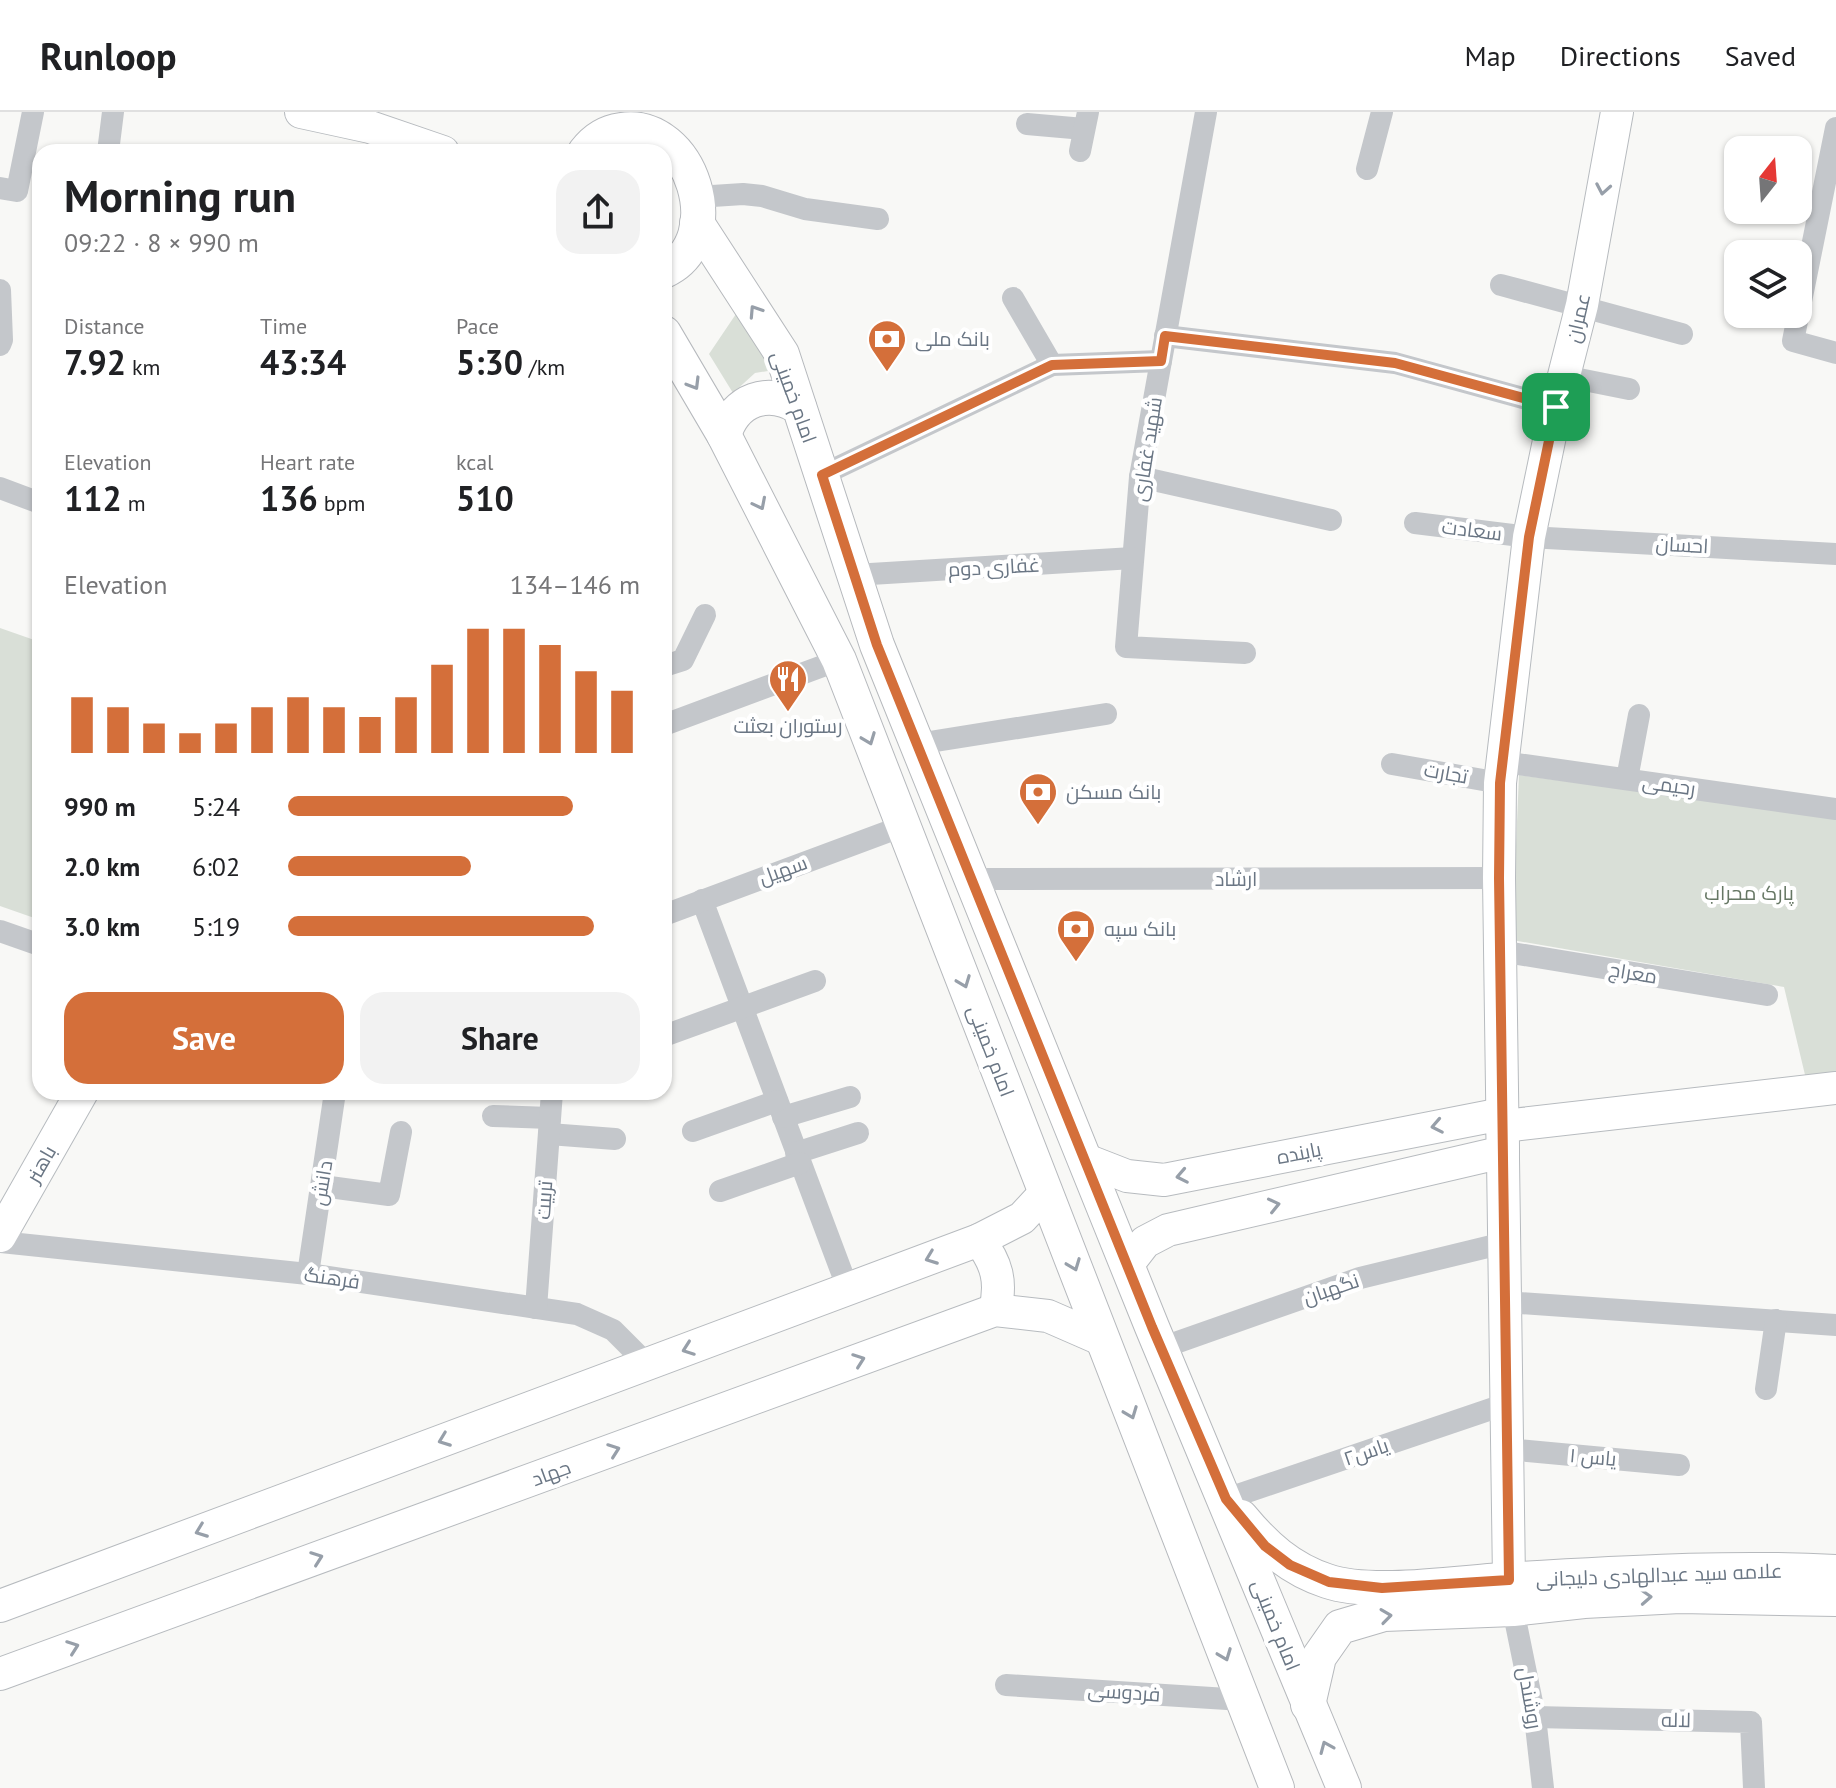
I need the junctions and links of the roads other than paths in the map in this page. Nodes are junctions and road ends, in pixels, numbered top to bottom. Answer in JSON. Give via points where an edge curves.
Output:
{"nodes":[{"id":1,"x":33,"y":112,"type":"edge"},
{"id":2,"x":113,"y":112,"type":"edge"},
{"id":3,"x":301,"y":112,"type":"edge"},
{"id":4,"x":652,"y":112,"type":"edge"},
{"id":5,"x":1206,"y":112,"type":"edge"},
{"id":6,"x":1382,"y":112,"type":"edge"},
{"id":7,"x":1617,"y":112,"type":"edge"},
{"id":8,"x":373,"y":120,"type":"edge"},
{"id":9,"x":1027,"y":124,"type":"dead end"},
{"id":10,"x":1836,"y":128,"type":"edge"},
{"id":11,"x":1084,"y":131,"type":"edge"},
{"id":12,"x":596,"y":134,"type":"edge"},
{"id":13,"x":666,"y":143,"type":"joint"},
{"id":14,"x":109,"y":144,"type":"edge"},
{"id":15,"x":426,"y":144,"type":"edge"},
{"id":16,"x":672,"y":150,"type":"edge"},
{"id":17,"x":1367,"y":169,"type":"dead end"},
{"id":18,"x":0,"y":188,"type":"edge"},
{"id":19,"x":697,"y":210,"type":"junction"},
{"id":20,"x":878,"y":219,"type":"dead end"},
{"id":21,"x":672,"y":265,"type":"edge"},
{"id":22,"x":1501,"y":285,"type":"dead end"},
{"id":23,"x":0,"y":290,"type":"edge"},
{"id":24,"x":1013,"y":298,"type":"dead end"},
{"id":25,"x":1582,"y":305,"type":"junction"},
{"id":26,"x":1682,"y":334,"type":"dead end"},
{"id":27,"x":1165,"y":336,"type":"junction"},
{"id":28,"x":0,"y":345,"type":"edge"},
{"id":29,"x":672,"y":347,"type":"edge"},
{"id":30,"x":1836,"y":353,"type":"edge"},
{"id":31,"x":1161,"y":361,"type":"junction"},
{"id":32,"x":1052,"y":365,"type":"junction"},
{"id":33,"x":1564,"y":376,"type":"junction"},
{"id":34,"x":1629,"y":389,"type":"dead end"},
{"id":35,"x":799,"y":407,"type":"junction"},
{"id":36,"x":1556,"y":407,"type":"junction"},
{"id":37,"x":724,"y":435,"type":"junction"},
{"id":38,"x":822,"y":475,"type":"junction"},
{"id":39,"x":1140,"y":477,"type":"junction"},
{"id":40,"x":0,"y":488,"type":"edge"},
{"id":41,"x":32,"y":500,"type":"edge"},
{"id":42,"x":1331,"y":520,"type":"dead end"},
{"id":43,"x":1415,"y":523,"type":"dead end"},
{"id":44,"x":1529,"y":537,"type":"junction"},
{"id":45,"x":1836,"y":554,"type":"edge"},
{"id":46,"x":1133,"y":558,"type":"junction"},
{"id":47,"x":854,"y":575,"type":"junction"},
{"id":48,"x":705,"y":615,"type":"dead end"},
{"id":49,"x":1245,"y":653,"type":"dead end"},
{"id":50,"x":839,"y":660,"type":"junction"},
{"id":51,"x":672,"y":663,"type":"edge"},
{"id":52,"x":1106,"y":714,"type":"dead end"},
{"id":53,"x":1639,"y":715,"type":"dead end"},
{"id":54,"x":672,"y":722,"type":"edge"},
{"id":55,"x":917,"y":744,"type":"junction"},
{"id":56,"x":1392,"y":764,"type":"dead end"},
{"id":57,"x":1501,"y":772,"type":"junction"},
{"id":58,"x":1627,"y":779,"type":"junction"},
{"id":59,"x":1836,"y":809,"type":"edge"},
{"id":60,"x":903,"y":826,"type":"junction"},
{"id":61,"x":1499,"y":878,"type":"junction"},
{"id":62,"x":972,"y":879,"type":"junction"},
{"id":63,"x":702,"y":900,"type":"junction"},
{"id":64,"x":672,"y":912,"type":"edge"},
{"id":65,"x":0,"y":931,"type":"edge"},
{"id":66,"x":32,"y":942,"type":"edge"},
{"id":67,"x":1500,"y":951,"type":"junction"},
{"id":68,"x":815,"y":981,"type":"dead end"},
{"id":69,"x":1767,"y":995,"type":"dead end"},
{"id":70,"x":743,"y":1009,"type":"junction"},
{"id":71,"x":672,"y":1033,"type":"edge"},
{"id":72,"x":1836,"y":1088,"type":"edge"},
{"id":73,"x":850,"y":1097,"type":"dead end"},
{"id":74,"x":78,"y":1100,"type":"edge"},
{"id":75,"x":334,"y":1100,"type":"edge"},
{"id":76,"x":551,"y":1100,"type":"edge"},
{"id":77,"x":780,"y":1109,"type":"junction"},
{"id":78,"x":493,"y":1116,"type":"dead end"},
{"id":79,"x":549,"y":1126,"type":"junction"},
{"id":80,"x":1503,"y":1130,"type":"junction"},
{"id":81,"x":693,"y":1131,"type":"dead end"},
{"id":82,"x":401,"y":1132,"type":"dead end"},
{"id":83,"x":858,"y":1133,"type":"dead end"},
{"id":84,"x":615,"y":1139,"type":"dead end"},
{"id":85,"x":798,"y":1158,"type":"junction"},
{"id":86,"x":1086,"y":1160,"type":"junction"},
{"id":87,"x":322,"y":1186,"type":"junction"},
{"id":88,"x":720,"y":1191,"type":"dead end"},
{"id":89,"x":1046,"y":1192,"type":"junction"},
{"id":90,"x":0,"y":1239,"type":"edge"},
{"id":91,"x":979,"y":1240,"type":"junction"},
{"id":92,"x":1504,"y":1243,"type":"junction"},
{"id":93,"x":1128,"y":1264,"type":"junction"},
{"id":94,"x":308,"y":1274,"type":"junction"},
{"id":95,"x":848,"y":1289,"type":"junction"},
{"id":96,"x":1505,"y":1302,"type":"junction"},
{"id":97,"x":536,"y":1308,"type":"junction"},
{"id":98,"x":995,"y":1310,"type":"junction"},
{"id":99,"x":1776,"y":1320,"type":"junction"},
{"id":100,"x":1836,"y":1325,"type":"edge"},
{"id":101,"x":1103,"y":1340,"type":"junction"},
{"id":102,"x":1161,"y":1348,"type":"junction"},
{"id":103,"x":647,"y":1364,"type":"junction"},
{"id":104,"x":1766,"y":1389,"type":"dead end"},
{"id":105,"x":1506,"y":1404,"type":"junction"},
{"id":106,"x":1507,"y":1449,"type":"junction"},
{"id":107,"x":1679,"y":1465,"type":"dead end"},
{"id":108,"x":1226,"y":1499,"type":"junction"},
{"id":109,"x":1836,"y":1572,"type":"edge"},
{"id":110,"x":1329,"y":1582,"type":"junction"},
{"id":111,"x":1511,"y":1594,"type":"junction"},
{"id":112,"x":1836,"y":1599,"type":"edge"},
{"id":113,"x":0,"y":1606,"type":"edge"},
{"id":114,"x":1340,"y":1627,"type":"junction"},
{"id":115,"x":0,"y":1674,"type":"edge"},
{"id":116,"x":1006,"y":1685,"type":"dead end"},
{"id":117,"x":1243,"y":1700,"type":"junction"},
{"id":118,"x":1308,"y":1705,"type":"junction"},
{"id":119,"x":1535,"y":1717,"type":"junction"},
{"id":120,"x":1277,"y":1788,"type":"edge"},
{"id":121,"x":1344,"y":1788,"type":"edge"},
{"id":122,"x":1543,"y":1788,"type":"edge"},
{"id":123,"x":1754,"y":1788,"type":"edge"}],
"edges":[{"from":1,"to":18,"type":"street","via":[[17,191]]},
{"from":2,"to":14,"type":"street"},
{"from":3,"to":8,"type":"street"},
{"from":4,"to":13,"type":"main road"},
{"from":5,"to":27,"type":"street","name":"شهید غفاری"},
{"from":6,"to":17,"type":"street"},
{"from":7,"to":25,"type":"street","name":"عمران","one_way":true},
{"from":8,"to":15,"type":"street"},
{"from":9,"to":11,"type":"street"},
{"from":10,"to":30,"type":"street","via":[[1793,341]]},
{"from":12,"to":13,"type":"main road","via":[[628,129]]},
{"from":16,"to":19,"type":"main road","name":"امام خمینی","via":[[683,162]]},
{"from":19,"to":20,"type":"street","via":[[743,194]]},
{"from":19,"to":21,"type":"main road","via":[[689,247]]},
{"from":35,"to":19,"type":"main road","name":"امام خمینی","one_way":true,"via":[[782,354]]},
{"from":22,"to":25,"type":"street"},
{"from":23,"to":28,"type":"street"},
{"from":24,"to":32,"type":"street"},
{"from":25,"to":26,"type":"street"},
{"from":25,"to":33,"type":"street","name":"عمران"},
{"from":27,"to":31,"type":"street","name":"شهید غفاری"},
{"from":27,"to":36,"type":"street","via":[[1395,363]]},
{"from":29,"to":37,"type":"main road","name":"امام خمینی","one_way":true},
{"from":31,"to":32,"type":"street"},
{"from":31,"to":39,"type":"street","name":"شهید غفاری"},
{"from":32,"to":38,"type":"street"},
{"from":33,"to":34,"type":"street"},
{"from":33,"to":36,"type":"street","name":"عمران"},
{"from":35,"to":37,"type":"main road","via":[[774,396],[747,402],[728,421]]},
{"from":35,"to":38,"type":"main road","name":"امام خمینی"},
{"from":36,"to":44,"type":"street","name":"عمران"},
{"from":37,"to":50,"type":"main road","name":"امام خمینی","one_way":true},
{"from":38,"to":47,"type":"main road","name":"امام خمینی"},
{"from":39,"to":42,"type":"street"},
{"from":39,"to":46,"type":"street","name":"شهید غفاری"},
{"from":40,"to":41,"type":"street"},
{"from":43,"to":44,"type":"street","name":"سعادت"},
{"from":44,"to":45,"type":"street","name":"احسان"},
{"from":44,"to":57,"type":"street","name":"عمران"},
{"from":46,"to":47,"type":"street","name":"غفاری دوم"},
{"from":46,"to":49,"type":"street","name":"شهید غفاری","via":[[1126,647]]},
{"from":47,"to":55,"type":"main road","name":"امام خمینی"},
{"from":48,"to":51,"type":"street","via":[[683,660]]},
{"from":50,"to":54,"type":"street"},
{"from":50,"to":60,"type":"main road","name":"امام خمینی","one_way":true},
{"from":52,"to":55,"type":"street"},
{"from":53,"to":58,"type":"street"},
{"from":55,"to":62,"type":"main road","name":"امام خمینی"},
{"from":56,"to":57,"type":"street","name":"تجارت"},
{"from":57,"to":58,"type":"street","name":"رحیمی"},
{"from":57,"to":61,"type":"street","name":"روشندل"},
{"from":58,"to":59,"type":"street","name":"رحیمی"},
{"from":60,"to":63,"type":"street","name":"سهیل"},
{"from":60,"to":89,"type":"main road","name":"امام خمینی","one_way":true},
{"from":61,"to":62,"type":"street","name":"ارشاد"},
{"from":61,"to":67,"type":"street","name":"روشندل"},
{"from":62,"to":86,"type":"main road","name":"امام خمینی"},
{"from":63,"to":64,"type":"street","name":"سهیل"},
{"from":63,"to":70,"type":"street"},
{"from":65,"to":66,"type":"street"},
{"from":67,"to":69,"type":"street","name":"معراج"},
{"from":67,"to":80,"type":"street","name":"روشندل"},
{"from":68,"to":70,"type":"street"},
{"from":70,"to":71,"type":"street"},
{"from":70,"to":77,"type":"street"},
{"from":72,"to":80,"type":"street","name":"پاینده"},
{"from":73,"to":77,"type":"street"},
{"from":74,"to":90,"type":"street","name":"باهنر"},
{"from":75,"to":87,"type":"street","name":"دانش"},
{"from":76,"to":79,"type":"street","name":"تربیت"},
{"from":77,"to":81,"type":"street"},
{"from":77,"to":85,"type":"street"},
{"from":78,"to":79,"type":"street"},
{"from":79,"to":84,"type":"street"},
{"from":79,"to":97,"type":"street","name":"تربیت"},
{"from":80,"to":86,"type":"street","name":"پاینده","one_way":true,"via":[[1164,1180],[1127,1176]]},
{"from":80,"to":92,"type":"street","name":"روشندل"},
{"from":93,"to":80,"type":"street","name":"پاینده","one_way":true,"via":[[1145,1242],[1168,1230]]},
{"from":82,"to":87,"type":"street","via":[[389,1195]]},
{"from":83,"to":85,"type":"street"},
{"from":85,"to":88,"type":"street"},
{"from":85,"to":95,"type":"street"},
{"from":86,"to":93,"type":"main road","name":"امام خمینی"},
{"from":87,"to":94,"type":"street","name":"دانش"},
{"from":89,"to":91,"type":"street","via":[[1022,1218]]},
{"from":89,"to":101,"type":"main road","name":"امام خمینی","one_way":true},
{"from":90,"to":94,"type":"street","name":"فرهنگ"},
{"from":91,"to":95,"type":"street","one_way":true},
{"from":91,"to":98,"type":"street","via":[[998,1273]]},
{"from":92,"to":96,"type":"street","name":"روشندل"},
{"from":92,"to":102,"type":"street","name":"نگهبان","via":[[1360,1278]]},
{"from":93,"to":102,"type":"main road","name":"امام خمینی"},
{"from":94,"to":97,"type":"street","name":"فرهنگ"},
{"from":95,"to":103,"type":"street","one_way":true},
{"from":96,"to":99,"type":"street"},
{"from":96,"to":105,"type":"street","name":"روشندل"},
{"from":97,"to":103,"type":"street","name":"فرهنگ","via":[[577,1314],[613,1330]]},
{"from":98,"to":101,"type":"street","name":"جهاد","via":[[1048,1316]]},
{"from":115,"to":98,"type":"street","name":"جهاد","one_way":true},
{"from":99,"to":100,"type":"street"},
{"from":99,"to":104,"type":"street"},
{"from":101,"to":117,"type":"main road","name":"امام خمینی","one_way":true},
{"from":102,"to":108,"type":"main road","name":"امام خمینی"},
{"from":103,"to":113,"type":"street","one_way":true},
{"from":105,"to":106,"type":"street","name":"روشندل"},
{"from":105,"to":108,"type":"street","name":"یاس۲"},
{"from":106,"to":107,"type":"street","name":"یاس ۱"},
{"from":106,"to":111,"type":"street","name":"روشندل"},
{"from":108,"to":110,"type":"main road","name":"علامه سید عبدالهادی دلیجانی","via":[[1265,1546],[1290,1565]]},
{"from":108,"to":118,"type":"main road","name":"امام خمینی"},
{"from":109,"to":111,"type":"main road","name":"علامه سید عبدالهادی دلیجانی","via":[[1680,1570]]},
{"from":110,"to":111,"type":"main road","name":"علامه سید عبدالهادی دلیجانی"},
{"from":110,"to":114,"type":"main road","via":[[1319,1604],[1326,1619]]},
{"from":111,"to":112,"type":"main road","name":"علامه سید عبدالهادی دلیجانی","one_way":true,"via":[[1584,1601],[1680,1596]]},
{"from":114,"to":111,"type":"main road","name":"علامه سید عبدالهادی دلیجانی","one_way":true,"via":[[1384,1614]]},
{"from":111,"to":119,"type":"street","name":"روشندل"},
{"from":114,"to":118,"type":"main road","via":[[1319,1657]]},
{"from":116,"to":117,"type":"street","name":"فردوسی"},
{"from":117,"to":120,"type":"main road","name":"امام خمینی"},
{"from":121,"to":118,"type":"main road","name":"امام خمینی","one_way":true},
{"from":119,"to":122,"type":"street","name":"روشندل"},
{"from":119,"to":123,"type":"street","name":"لاله","via":[[1751,1722]]}]}
